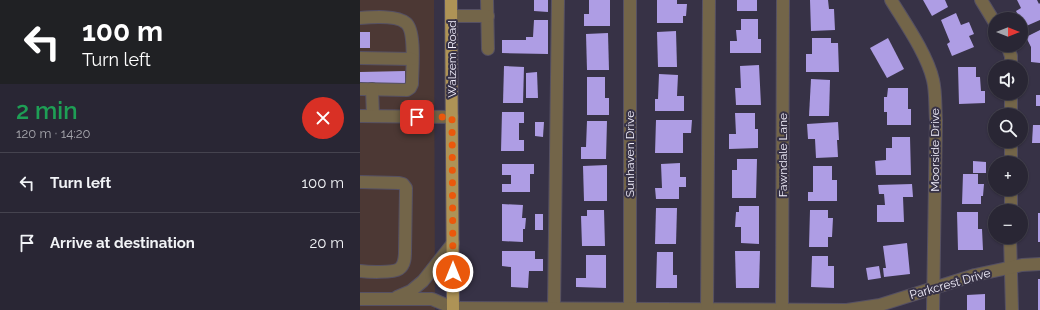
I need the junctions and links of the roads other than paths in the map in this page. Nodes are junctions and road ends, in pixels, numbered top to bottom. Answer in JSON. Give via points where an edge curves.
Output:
{"nodes":[{"id":1,"x":451,"y":0,"type":"edge"},
{"id":2,"x":487,"y":0,"type":"edge"},
{"id":3,"x":558,"y":0,"type":"edge"},
{"id":4,"x":630,"y":0,"type":"edge"},
{"id":5,"x":708,"y":0,"type":"edge"},
{"id":6,"x":783,"y":0,"type":"edge"},
{"id":7,"x":891,"y":0,"type":"edge"},
{"id":8,"x":981,"y":0,"type":"edge"},
{"id":9,"x":988,"y":12,"type":"edge"},
{"id":10,"x":452,"y":16,"type":"junction"},
{"id":11,"x":488,"y":16,"type":"junction"},
{"id":12,"x":360,"y":18,"type":"edge"},
{"id":13,"x":488,"y":49,"type":"dead end"},
{"id":14,"x":360,"y":58,"type":"edge"},
{"id":15,"x":412,"y":59,"type":"junction"},
{"id":16,"x":366,"y":89,"type":"edge"},
{"id":17,"x":360,"y":116,"type":"edge"},
{"id":18,"x":373,"y":116,"type":"junction"},
{"id":19,"x":452,"y":117,"type":"junction"},
{"id":20,"x":360,"y":182,"type":"edge"},
{"id":21,"x":452,"y":243,"type":"junction"},
{"id":22,"x":1010,"y":244,"type":"edge"},
{"id":23,"x":1040,"y":264,"type":"edge"},
{"id":24,"x":1010,"y":268,"type":"junction"},
{"id":25,"x":360,"y":271,"type":"edge"},
{"id":26,"x":934,"y":287,"type":"junction"},
{"id":27,"x":360,"y":299,"type":"edge"},
{"id":28,"x":392,"y":299,"type":"junction"},
{"id":29,"x":630,"y":308,"type":"junction"},
{"id":30,"x":451,"y":309,"type":"edge"},
{"id":31,"x":546,"y":309,"type":"edge"},
{"id":32,"x":707,"y":309,"type":"edge"},
{"id":33,"x":782,"y":310,"type":"edge"},
{"id":34,"x":934,"y":310,"type":"edge"},
{"id":35,"x":1012,"y":310,"type":"edge"}],
"edges":[{"from":1,"to":10,"type":"main road","name":"Walzem Road"},
{"from":2,"to":11,"type":"street"},
{"from":3,"to":31,"type":"street"},
{"from":4,"to":29,"type":"street","name":"Sunhaven Drive"},
{"from":5,"to":32,"type":"street"},
{"from":6,"to":33,"type":"street","name":"Fawndale Lane"},
{"from":7,"to":26,"type":"street","name":"Moorside Drive","via":[[918,46],[934,84]]},
{"from":8,"to":9,"type":"street"},
{"from":10,"to":11,"type":"street"},
{"from":10,"to":19,"type":"main road","name":"Walzem Road"},
{"from":11,"to":13,"type":"street"},
{"from":12,"to":15,"type":"street","via":[[396,19],[406,23],[411,30]]},
{"from":14,"to":15,"type":"street"},
{"from":15,"to":16,"type":"street","via":[[412,84],[407,90]]},
{"from":16,"to":18,"type":"street"},
{"from":17,"to":18,"type":"street"},
{"from":18,"to":19,"type":"street"},
{"from":19,"to":21,"type":"main road","name":"Walzem Road"},
{"from":20,"to":25,"type":"street","via":[[399,182],[406,188],[405,259],[402,265],[398,270],[392,271]]},
{"from":21,"to":28,"type":"street","name":"Parkcrest Drive","via":[[423,281],[411,291]]},
{"from":21,"to":30,"type":"main road","name":"Walzem Road"},
{"from":22,"to":24,"type":"street"},
{"from":23,"to":24,"type":"street","name":"Parkcrest Drive"},
{"from":24,"to":26,"type":"street","name":"Parkcrest Drive","via":[[975,274]]},
{"from":24,"to":35,"type":"street"},
{"from":26,"to":33,"type":"street","name":"Parkcrest Drive","via":[[880,305],[847,310]]},
{"from":26,"to":34,"type":"street","name":"Moorside Drive"},
{"from":27,"to":28,"type":"street","name":"Parkcrest Drive"},
{"from":28,"to":30,"type":"street","name":"Parkcrest Drive","via":[[432,299]]},
{"from":29,"to":31,"type":"street","name":"Parkcrest Drive"},
{"from":29,"to":32,"type":"street","name":"Parkcrest Drive"},
{"from":30,"to":31,"type":"street","name":"Parkcrest Drive"},
{"from":32,"to":33,"type":"street","name":"Parkcrest Drive"}]}
